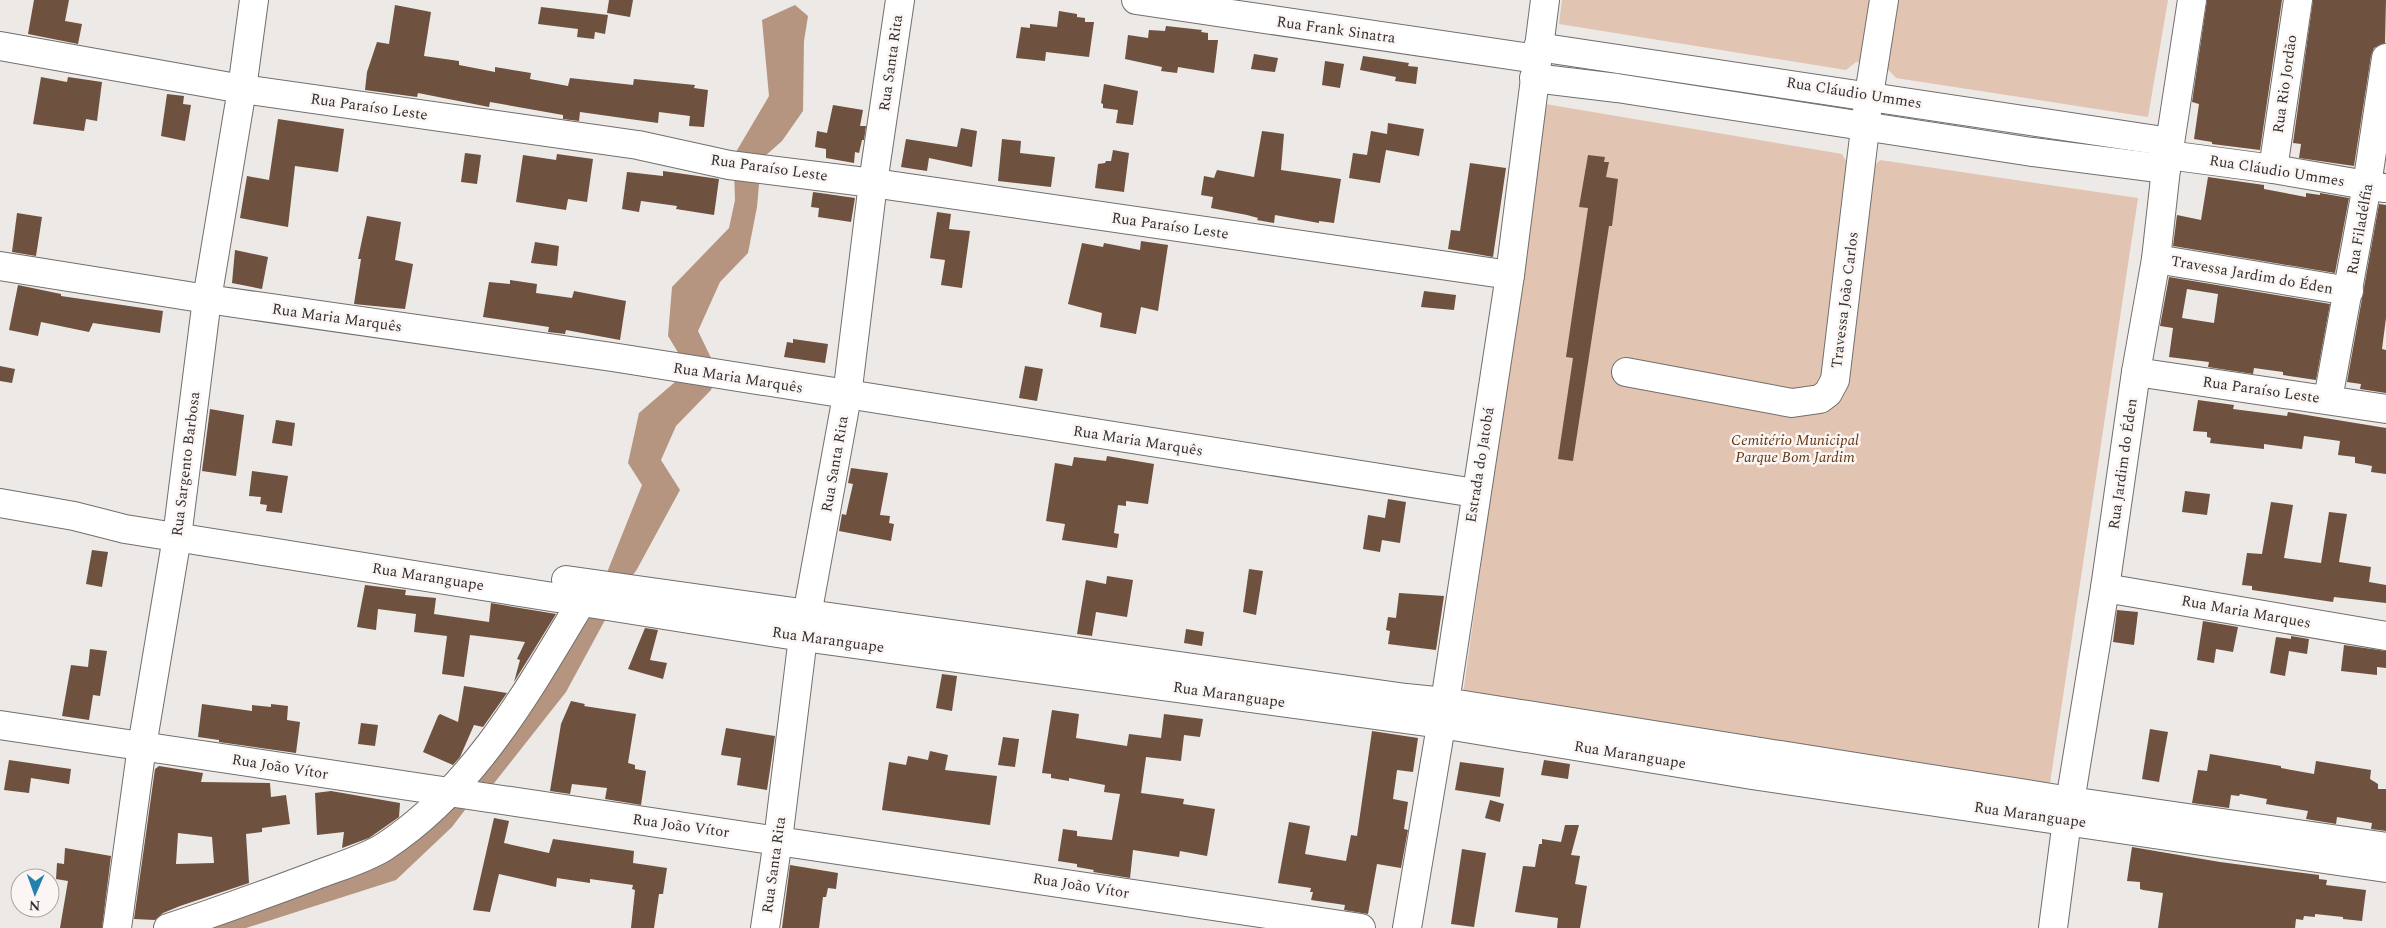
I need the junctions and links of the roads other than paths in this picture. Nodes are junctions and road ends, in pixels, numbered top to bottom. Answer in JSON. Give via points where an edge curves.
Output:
{"nodes":[{"id":1,"x":254,"y":0,"type":"edge"},
{"id":2,"x":900,"y":0,"type":"edge"},
{"id":3,"x":1136,"y":0,"type":"edge"},
{"id":4,"x":1545,"y":0,"type":"edge"},
{"id":5,"x":1884,"y":0,"type":"edge"},
{"id":6,"x":2192,"y":0,"type":"edge"},
{"id":7,"x":2298,"y":0,"type":"edge"},
{"id":8,"x":0,"y":46,"type":"edge"},
{"id":9,"x":2386,"y":58,"type":"edge"},
{"id":10,"x":1536,"y":61,"type":"junction"},
{"id":11,"x":242,"y":89,"type":"junction"},
{"id":12,"x":1869,"y":95,"type":"junction"},
{"id":13,"x":1865,"y":127,"type":"junction"},
{"id":14,"x":2168,"y":155,"type":"junction"},
{"id":15,"x":2273,"y":168,"type":"junction"},
{"id":16,"x":873,"y":183,"type":"junction"},
{"id":17,"x":2377,"y":187,"type":"edge"},
{"id":18,"x":2156,"y":259,"type":"junction"},
{"id":19,"x":0,"y":266,"type":"edge"},
{"id":20,"x":1510,"y":276,"type":"junction"},
{"id":21,"x":2350,"y":292,"type":"junction"},
{"id":22,"x":207,"y":299,"type":"junction"},
{"id":23,"x":1626,"y":372,"type":"dead end"},
{"id":24,"x":2136,"y":372,"type":"junction"},
{"id":25,"x":847,"y":396,"type":"junction"},
{"id":26,"x":2328,"y":399,"type":"junction"},
{"id":27,"x":2386,"y":409,"type":"edge"},
{"id":28,"x":1475,"y":493,"type":"junction"},
{"id":29,"x":0,"y":503,"type":"edge"},
{"id":30,"x":178,"y":530,"type":"junction"},
{"id":31,"x":2105,"y":588,"type":"junction"},
{"id":32,"x":582,"y":601,"type":"junction"},
{"id":33,"x":805,"y":626,"type":"junction"},
{"id":34,"x":2386,"y":636,"type":"edge"},
{"id":35,"x":1443,"y":713,"type":"junction"},
{"id":36,"x":0,"y":725,"type":"edge"},
{"id":37,"x":142,"y":746,"type":"junction"},
{"id":38,"x":448,"y":792,"type":"junction"},
{"id":39,"x":2068,"y":811,"type":"junction"},
{"id":40,"x":778,"y":840,"type":"junction"},
{"id":41,"x":2386,"y":847,"type":"edge"},
{"id":42,"x":2386,"y":868,"type":"edge"},
{"id":43,"x":117,"y":928,"type":"edge"},
{"id":44,"x":168,"y":928,"type":"edge"},
{"id":45,"x":765,"y":928,"type":"edge"},
{"id":46,"x":1361,"y":928,"type":"edge"},
{"id":47,"x":1407,"y":928,"type":"edge"},
{"id":48,"x":2053,"y":928,"type":"edge"}],
"edges":[{"from":1,"to":11,"type":"street","name":"Rua Sargento Barbosa"},
{"from":2,"to":16,"type":"street","name":"Rua Santa Rita"},
{"from":3,"to":10,"type":"street","name":"Rua Frank Sinatra"},
{"from":4,"to":10,"type":"street","name":"Estrada do Jatobá"},
{"from":5,"to":12,"type":"street","name":"Travessa João Carlos"},
{"from":6,"to":14,"type":"street","name":"Rua Jardim do Éden"},
{"from":7,"to":15,"type":"street","name":"Rua Rio Jordão"},
{"from":8,"to":11,"type":"street","name":"Rua Paraíso Leste"},
{"from":9,"to":17,"type":"street","name":"Rua Filadélfia"},
{"from":10,"to":12,"type":"street","name":"Rua Cláudio Ummes"},
{"from":10,"to":13,"type":"street","name":"Rua Cláudio Ummes","via":[[1617,88]]},
{"from":10,"to":20,"type":"street","name":"Estrada do Jatobá"},
{"from":11,"to":16,"type":"street","name":"Rua Paraíso Leste","via":[[638,145],[729,166]]},
{"from":11,"to":22,"type":"street","name":"Rua Sargento Barbosa"},
{"from":12,"to":13,"type":"street","name":"Travessa João Carlos"},
{"from":12,"to":14,"type":"street","name":"Rua Cláudio Ummes"},
{"from":13,"to":14,"type":"street","name":"Rua Cláudio Ummes"},
{"from":13,"to":23,"type":"street","name":"Travessa João Carlos","via":[[1835,380],[1828,393],[1820,399],[1792,404]]},
{"from":14,"to":15,"type":"street","name":"Rua Cláudio Ummes"},
{"from":14,"to":18,"type":"street","name":"Rua Jardim do Éden"},
{"from":15,"to":17,"type":"street","name":"Rua Cláudio Ummes"},
{"from":16,"to":20,"type":"street","name":"Rua Paraíso Leste"},
{"from":16,"to":25,"type":"street","name":"Rua Santa Rita"},
{"from":17,"to":21,"type":"street","name":"Rua Filadélfia"},
{"from":18,"to":21,"type":"street","name":"Travessa Jardim do Éden"},
{"from":18,"to":24,"type":"street","name":"Rua Jardim do Éden"},
{"from":19,"to":22,"type":"street","name":"Rua Maria Marquês"},
{"from":20,"to":28,"type":"street","name":"Estrada do Jatobá"},
{"from":21,"to":26,"type":"street","name":"Rua Filadélfia"},
{"from":22,"to":25,"type":"street","name":"Rua Maria Marquês","via":[[612,357]]},
{"from":22,"to":30,"type":"street","name":"Rua Sargento Barbosa"},
{"from":24,"to":26,"type":"street","name":"Rua Paraíso Leste"},
{"from":24,"to":31,"type":"street","name":"Rua Jardim do Éden"},
{"from":25,"to":28,"type":"street","name":"Rua Maria Marquês"},
{"from":25,"to":33,"type":"street","name":"Rua Santa Rita"},
{"from":26,"to":27,"type":"street","name":"Rua Paraíso Leste"},
{"from":28,"to":35,"type":"street","name":"Estrada do Jatobá"},
{"from":29,"to":30,"type":"street","name":"Rua Maranguape","via":[[103,524]]},
{"from":30,"to":32,"type":"street","name":"Rua Maranguape"},
{"from":30,"to":33,"type":"street","name":"Rua Maranguape"},
{"from":30,"to":37,"type":"street","name":"Rua Sargento Barbosa"},
{"from":31,"to":34,"type":"street","name":"Rua Maria Marques"},
{"from":31,"to":39,"type":"street","name":"Rua Jardim do Éden"},
{"from":32,"to":33,"type":"street","name":"Rua Maranguape"},
{"from":32,"to":38,"type":"street","via":[[507,721],[470,770]]},
{"from":33,"to":35,"type":"street","name":"Rua Maranguape"},
{"from":33,"to":40,"type":"street","name":"Rua Santa Rita"},
{"from":35,"to":39,"type":"street","name":"Rua Maranguape","via":[[1742,774]]},
{"from":35,"to":47,"type":"street","name":"Estrada do Jatobá"},
{"from":36,"to":37,"type":"street","name":"Rua João Vítor"},
{"from":37,"to":38,"type":"street","name":"Rua João Vítor"},
{"from":37,"to":43,"type":"street","name":"Rua Sargento Barbosa"},
{"from":38,"to":40,"type":"street","name":"Rua João Vítor"},
{"from":38,"to":44,"type":"street","via":[[438,804],[384,847],[358,860]]},
{"from":39,"to":41,"type":"street","name":"Rua Maranguape"},
{"from":39,"to":42,"type":"street","name":"Rua Maranguape"},
{"from":39,"to":48,"type":"street","name":"Rua Jardim do Éden"},
{"from":40,"to":45,"type":"street","name":"Rua Santa Rita"},
{"from":40,"to":46,"type":"street","name":"Rua João Vítor"}]}
